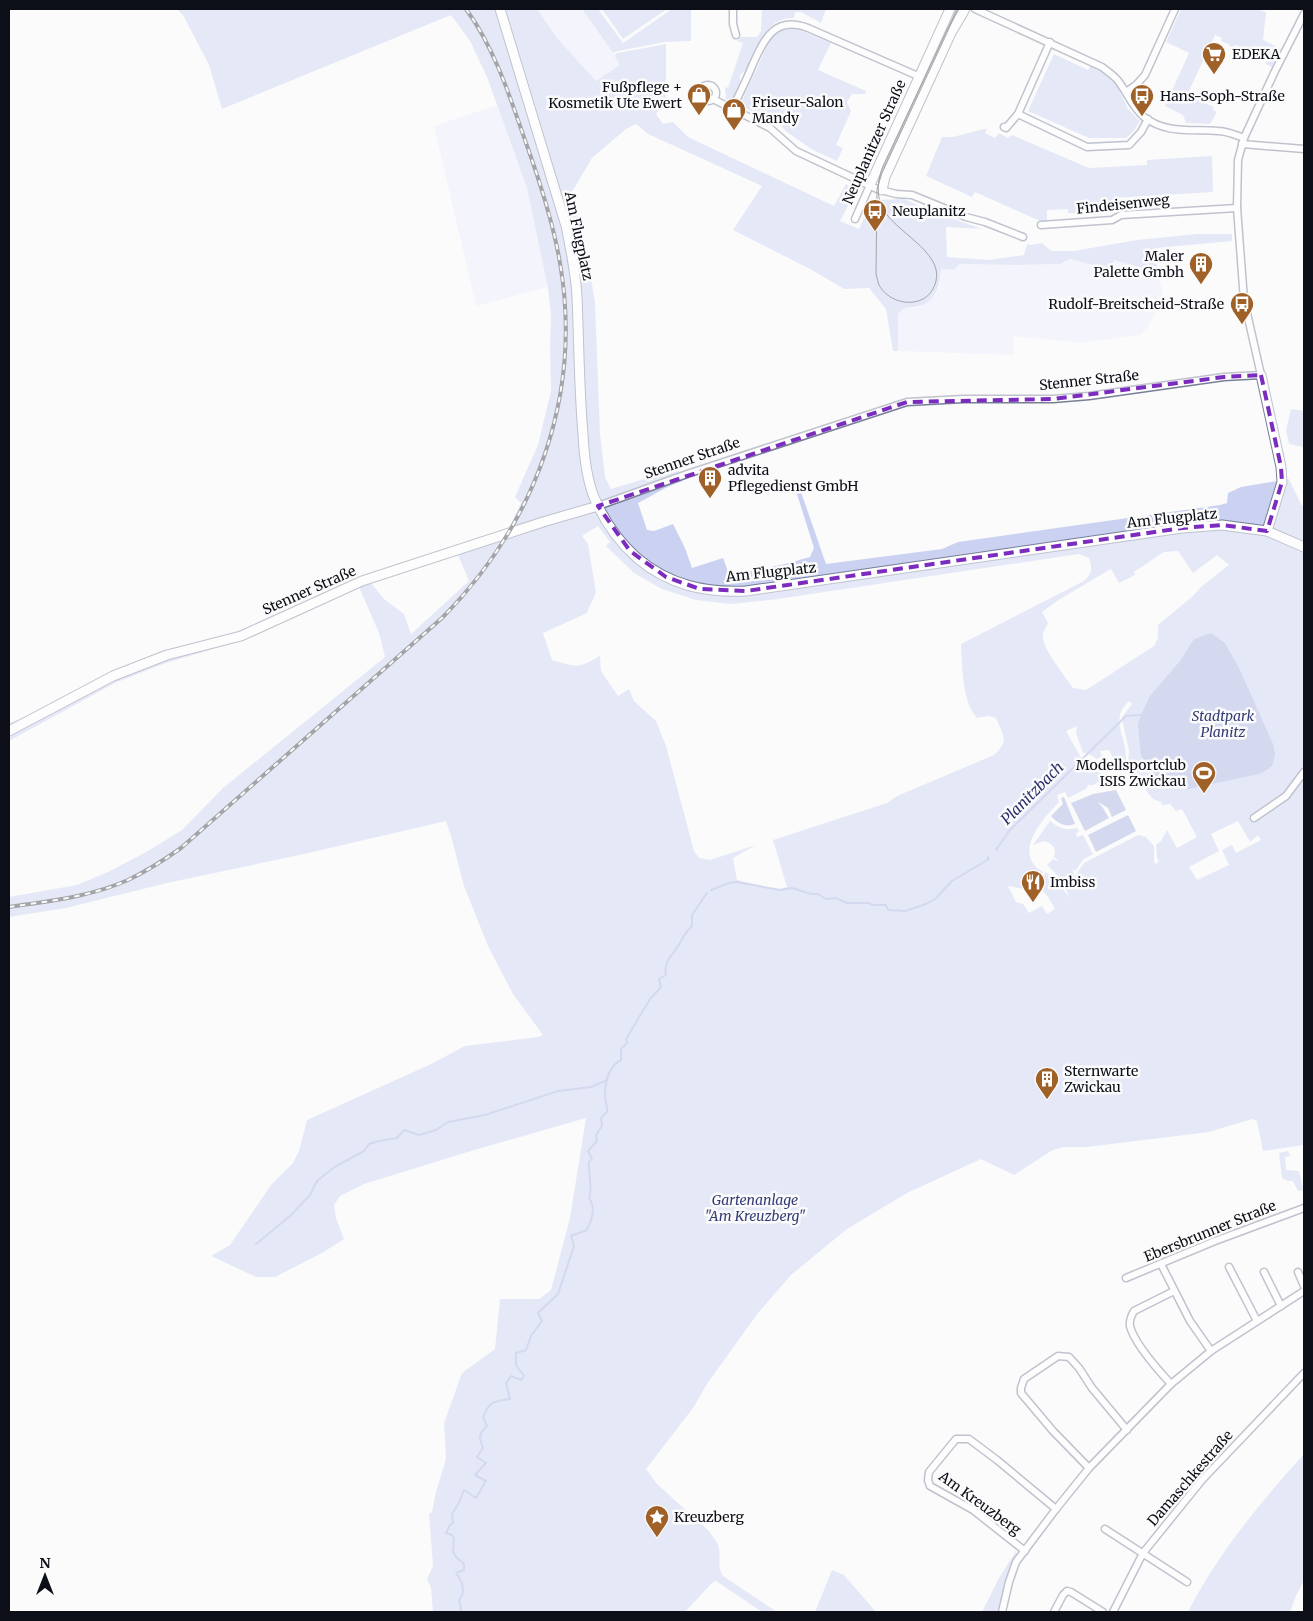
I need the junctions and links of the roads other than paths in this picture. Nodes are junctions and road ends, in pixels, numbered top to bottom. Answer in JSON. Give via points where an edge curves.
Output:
{"nodes":[{"id":1,"x":500,"y":9,"type":"edge"},
{"id":2,"x":733,"y":9,"type":"edge"},
{"id":3,"x":950,"y":9,"type":"edge"},
{"id":4,"x":965,"y":9,"type":"edge"},
{"id":5,"x":975,"y":9,"type":"edge"},
{"id":6,"x":1175,"y":9,"type":"edge"},
{"id":7,"x":1304,"y":14,"type":"edge"},
{"id":8,"x":736,"y":35,"type":"dead end"},
{"id":9,"x":1050,"y":42,"type":"junction"},
{"id":10,"x":918,"y":76,"type":"junction"},
{"id":11,"x":929,"y":81,"type":"junction"},
{"id":12,"x":1126,"y":92,"type":"junction"},
{"id":13,"x":713,"y":99,"type":"dead end"},
{"id":14,"x":732,"y":109,"type":"junction"},
{"id":15,"x":1018,"y":114,"type":"junction"},
{"id":16,"x":1148,"y":119,"type":"junction"},
{"id":17,"x":1004,"y":127,"type":"dead end"},
{"id":18,"x":1243,"y":141,"type":"junction"},
{"id":19,"x":1304,"y":149,"type":"edge"},
{"id":20,"x":870,"y":186,"type":"junction"},
{"id":21,"x":882,"y":190,"type":"junction"},
{"id":22,"x":1237,"y":208,"type":"junction"},
{"id":23,"x":855,"y":219,"type":"dead end"},
{"id":24,"x":1041,"y":224,"type":"dead end"},
{"id":25,"x":1023,"y":237,"type":"dead end"},
{"id":26,"x":1261,"y":375,"type":"junction"},
{"id":27,"x":598,"y":506,"type":"junction"},
{"id":28,"x":1267,"y":531,"type":"junction"},
{"id":29,"x":1304,"y":546,"type":"edge"},
{"id":30,"x":10,"y":731,"type":"edge"},
{"id":31,"x":1304,"y":772,"type":"edge"},
{"id":32,"x":1254,"y":818,"type":"dead end"},
{"id":33,"x":1304,"y":1208,"type":"edge"},
{"id":34,"x":1161,"y":1264,"type":"junction"},
{"id":35,"x":1229,"y":1267,"type":"dead end"},
{"id":36,"x":1264,"y":1272,"type":"dead end"},
{"id":37,"x":1298,"y":1272,"type":"dead end"},
{"id":38,"x":1126,"y":1278,"type":"dead end"},
{"id":39,"x":1304,"y":1286,"type":"edge"},
{"id":40,"x":1174,"y":1291,"type":"junction"},
{"id":41,"x":1304,"y":1291,"type":"edge"},
{"id":42,"x":1281,"y":1306,"type":"junction"},
{"id":43,"x":1257,"y":1321,"type":"junction"},
{"id":44,"x":1211,"y":1351,"type":"junction"},
{"id":45,"x":1304,"y":1373,"type":"edge"},
{"id":46,"x":1171,"y":1384,"type":"junction"},
{"id":47,"x":1127,"y":1430,"type":"junction"},
{"id":48,"x":1089,"y":1468,"type":"junction"},
{"id":49,"x":1056,"y":1509,"type":"junction"},
{"id":50,"x":1104,"y":1528,"type":"dead end"},
{"id":51,"x":1024,"y":1551,"type":"junction"},
{"id":52,"x":1143,"y":1553,"type":"junction"},
{"id":53,"x":1187,"y":1582,"type":"dead end"},
{"id":54,"x":1002,"y":1612,"type":"edge"},
{"id":55,"x":1054,"y":1612,"type":"edge"},
{"id":56,"x":1103,"y":1612,"type":"edge"},
{"id":57,"x":1113,"y":1612,"type":"edge"}],
"edges":[{"from":1,"to":27,"type":"main road","name":"Am Flugplatz","via":[[566,226],[577,295],[585,462]]},
{"from":2,"to":8,"type":"street"},
{"from":3,"to":10,"type":"main road","name":"Neuplanitzer Straße"},
{"from":4,"to":11,"type":"main road","name":"Neuplanitzer Straße"},
{"from":5,"to":9,"type":"street"},
{"from":6,"to":12,"type":"street","via":[[1145,75]]},
{"from":7,"to":18,"type":"street"},
{"from":9,"to":12,"type":"street","via":[[1102,67],[1118,80]]},
{"from":9,"to":15,"type":"street"},
{"from":10,"to":11,"type":"main road","name":"Neuplanitzer Straße"},
{"from":10,"to":14,"type":"street","via":[[799,24],[785,25],[774,30],[764,41]]},
{"from":10,"to":20,"type":"main road","name":"Neuplanitzer Straße"},
{"from":11,"to":21,"type":"main road","name":"Neuplanitzer Straße"},
{"from":12,"to":16,"type":"street","via":[[1134,107]]},
{"from":13,"to":14,"type":"street"},
{"from":14,"to":20,"type":"street","via":[[770,128],[796,151]]},
{"from":15,"to":16,"type":"street","via":[[1087,147],[1129,145]]},
{"from":15,"to":17,"type":"street"},
{"from":16,"to":18,"type":"street","via":[[1165,128],[1217,131]]},
{"from":18,"to":19,"type":"street"},
{"from":18,"to":22,"type":"street","via":[[1238,160]]},
{"from":20,"to":21,"type":"street"},
{"from":20,"to":23,"type":"street","name":"Neuplanitzer Straße"},
{"from":21,"to":25,"type":"street","via":[[912,195]]},
{"from":22,"to":24,"type":"street","name":"Findeisenweg"},
{"from":22,"to":26,"type":"street","via":[[1244,300]]},
{"from":26,"to":27,"type":"street","name":"Stenner Straße","via":[[1053,399],[907,402]]},
{"from":26,"to":28,"type":"main road","via":[[1282,482]]},
{"from":27,"to":28,"type":"main road","name":"Am Flugplatz","via":[[618,540],[650,568],[678,583],[710,591],[731,592],[1190,527],[1222,526]]},
{"from":27,"to":30,"type":"main road","name":"Stenner Straße","via":[[362,581],[241,636],[167,655],[113,676]]},
{"from":28,"to":29,"type":"main road","name":"Am Flugplatz"},
{"from":31,"to":32,"type":"street","via":[[1286,796]]},
{"from":33,"to":34,"type":"street","name":"Ebersbrunner Straße"},
{"from":34,"to":38,"type":"street","name":"Ebersbrunner Straße"},
{"from":34,"to":40,"type":"street"},
{"from":35,"to":43,"type":"street"},
{"from":36,"to":42,"type":"street"},
{"from":37,"to":39,"type":"street"},
{"from":40,"to":44,"type":"street"},
{"from":40,"to":46,"type":"street","via":[[1130,1316],[1133,1332],[1152,1363]]},
{"from":41,"to":42,"type":"street","name":"Am Kreuzberg"},
{"from":42,"to":43,"type":"street","name":"Am Kreuzberg"},
{"from":43,"to":44,"type":"street","name":"Am Kreuzberg"},
{"from":44,"to":46,"type":"street","name":"Am Kreuzberg"},
{"from":45,"to":52,"type":"street","name":"Damaschkestraße","via":[[1202,1480]]},
{"from":46,"to":47,"type":"street","name":"Am Kreuzberg"},
{"from":47,"to":48,"type":"street","name":"Am Kreuzberg"},
{"from":47,"to":48,"type":"street","via":[[1069,1357],[1058,1356],[1024,1379],[1021,1393]]},
{"from":48,"to":49,"type":"street","name":"Am Kreuzberg"},
{"from":49,"to":51,"type":"street","name":"Am Kreuzberg"},
{"from":49,"to":51,"type":"street","name":"Am Kreuzberg","via":[[969,1439],[956,1439],[929,1472],[930,1486],[973,1510]]},
{"from":50,"to":52,"type":"street"},
{"from":51,"to":54,"type":"street","name":"Am Kreuzberg","via":[[1016,1562]]},
{"from":52,"to":53,"type":"street"},
{"from":52,"to":57,"type":"street","name":"Damaschkestraße"},
{"from":55,"to":56,"type":"street","via":[[1066,1591]]}]}
